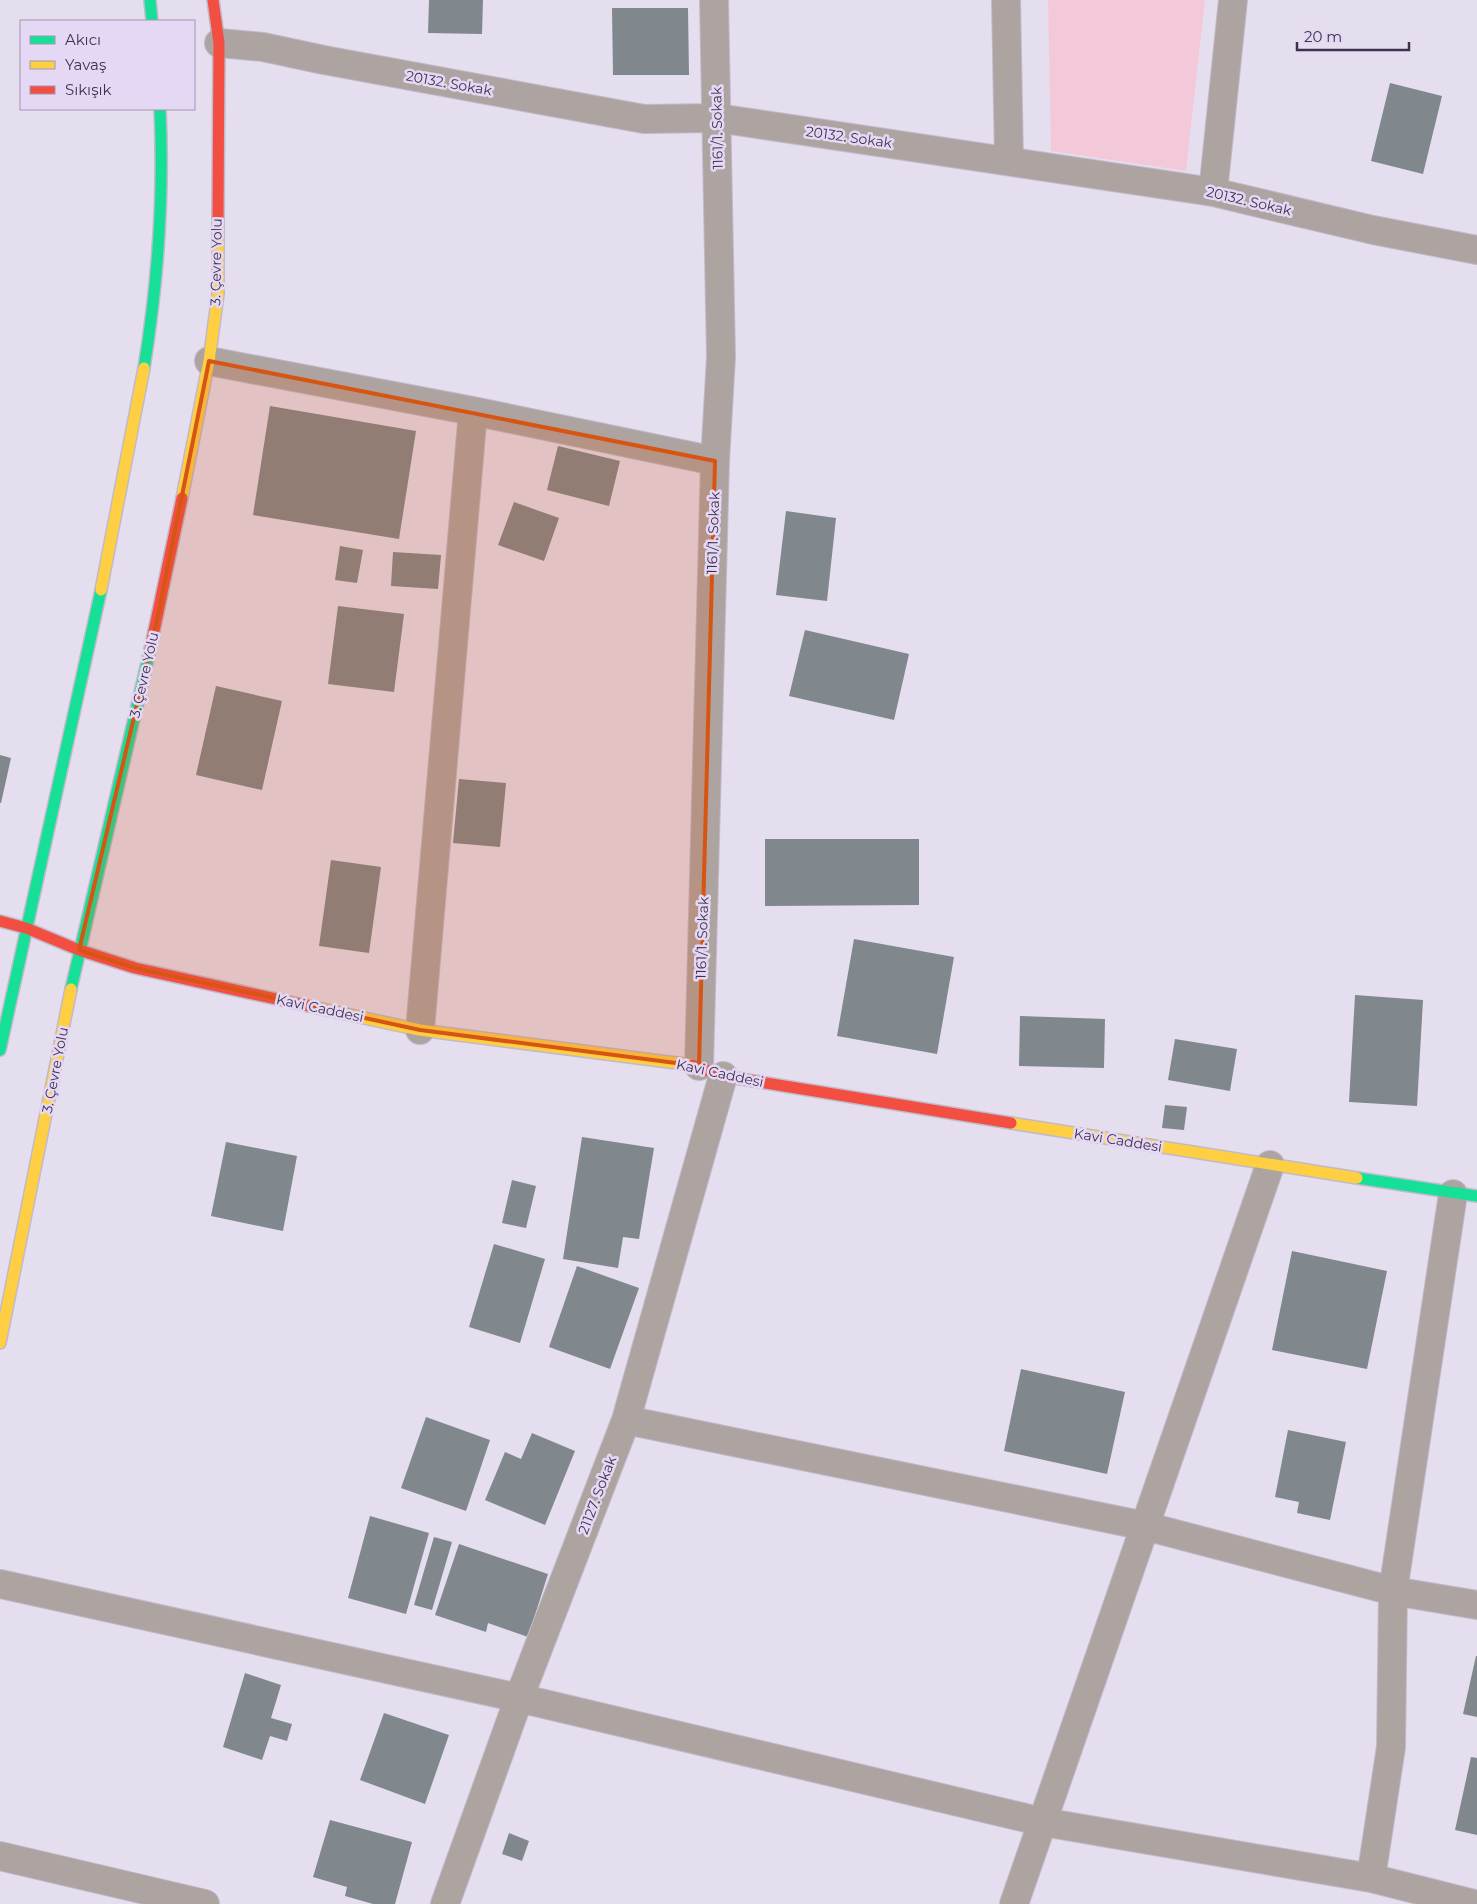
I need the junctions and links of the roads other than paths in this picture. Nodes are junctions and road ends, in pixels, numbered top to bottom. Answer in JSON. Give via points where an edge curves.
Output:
{"nodes":[{"id":1,"x":150,"y":0,"type":"edge"},
{"id":2,"x":213,"y":0,"type":"edge"},
{"id":3,"x":714,"y":0,"type":"edge"},
{"id":4,"x":1006,"y":0,"type":"edge"},
{"id":5,"x":1233,"y":0,"type":"edge"},
{"id":6,"x":152,"y":20,"type":"edge"},
{"id":7,"x":219,"y":43,"type":"junction"},
{"id":8,"x":160,"y":110,"type":"edge"},
{"id":9,"x":717,"y":118,"type":"junction"},
{"id":10,"x":1008,"y":160,"type":"junction"},
{"id":11,"x":1213,"y":192,"type":"junction"},
{"id":12,"x":1477,"y":250,"type":"edge"},
{"id":13,"x":209,"y":361,"type":"junction"},
{"id":14,"x":473,"y":411,"type":"junction"},
{"id":15,"x":715,"y":461,"type":"junction"},
{"id":16,"x":0,"y":921,"type":"edge"},
{"id":17,"x":26,"y":928,"type":"junction"},
{"id":18,"x":79,"y":950,"type":"junction"},
{"id":19,"x":420,"y":1030,"type":"junction"},
{"id":20,"x":0,"y":1050,"type":"edge"},
{"id":21,"x":711,"y":1071,"type":"junction"},
{"id":22,"x":1270,"y":1165,"type":"junction"},
{"id":23,"x":1465,"y":1195,"type":"edge"},
{"id":24,"x":0,"y":1343,"type":"edge"},
{"id":25,"x":626,"y":1420,"type":"junction"},
{"id":26,"x":1145,"y":1526,"type":"junction"},
{"id":27,"x":0,"y":1584,"type":"edge"},
{"id":28,"x":1393,"y":1591,"type":"junction"},
{"id":29,"x":1477,"y":1605,"type":"edge"},
{"id":30,"x":519,"y":1698,"type":"junction"},
{"id":31,"x":1043,"y":1822,"type":"junction"},
{"id":32,"x":0,"y":1856,"type":"edge"},
{"id":33,"x":1370,"y":1878,"type":"junction"},
{"id":34,"x":205,"y":1904,"type":"edge"},
{"id":35,"x":444,"y":1904,"type":"edge"},
{"id":36,"x":1014,"y":1904,"type":"edge"},
{"id":37,"x":1474,"y":1904,"type":"edge"}],
"edges":[{"from":1,"to":6,"type":"main road"},
{"from":2,"to":7,"type":"main road","name":"3. Çevre Yolu"},
{"from":3,"to":9,"type":"street","name":"1161/1. Sokak"},
{"from":4,"to":10,"type":"street"},
{"from":5,"to":11,"type":"street"},
{"from":7,"to":9,"type":"street","name":"20132. Sokak","via":[[263,47],[644,119]]},
{"from":7,"to":13,"type":"main road","name":"3. Çevre Yolu","via":[[218,294]]},
{"from":8,"to":17,"type":"main road","via":[[161,213],[153,318],[128,462]]},
{"from":9,"to":10,"type":"street","name":"20132. Sokak"},
{"from":9,"to":15,"type":"street","name":"1161/1. Sokak","via":[[721,357]]},
{"from":10,"to":11,"type":"street","name":"20132. Sokak"},
{"from":11,"to":12,"type":"street","name":"20132. Sokak","via":[[1373,230]]},
{"from":13,"to":14,"type":"street"},
{"from":13,"to":18,"type":"main road","name":"3. Çevre Yolu","via":[[158,615]]},
{"from":14,"to":15,"type":"street"},
{"from":14,"to":19,"type":"street"},
{"from":15,"to":21,"type":"street","name":"1161/1. Sokak"},
{"from":16,"to":17,"type":"main road","name":"Kavi Caddesi"},
{"from":17,"to":18,"type":"main road","name":"Kavi Caddesi"},
{"from":17,"to":20,"type":"main road"},
{"from":18,"to":19,"type":"main road","name":"Kavi Caddesi","via":[[135,968]]},
{"from":18,"to":24,"type":"main road","name":"3. Çevre Yolu"},
{"from":19,"to":21,"type":"main road","name":"Kavi Caddesi"},
{"from":21,"to":22,"type":"main road","name":"Kavi Caddesi"},
{"from":21,"to":25,"type":"street","name":"21127. Sokak"},
{"from":22,"to":23,"type":"main road","name":"Kavi Caddesi"},
{"from":22,"to":26,"type":"street"},
{"from":23,"to":28,"type":"street"},
{"from":25,"to":26,"type":"street"},
{"from":25,"to":30,"type":"street","name":"21127. Sokak"},
{"from":26,"to":28,"type":"street"},
{"from":26,"to":31,"type":"street"},
{"from":27,"to":30,"type":"street"},
{"from":28,"to":29,"type":"street"},
{"from":28,"to":33,"type":"street","via":[[1391,1747]]},
{"from":30,"to":31,"type":"street"},
{"from":30,"to":35,"type":"street","name":"21127. Sokak"},
{"from":31,"to":33,"type":"street"},
{"from":31,"to":36,"type":"street"},
{"from":32,"to":34,"type":"street"},
{"from":33,"to":37,"type":"street"}]}
